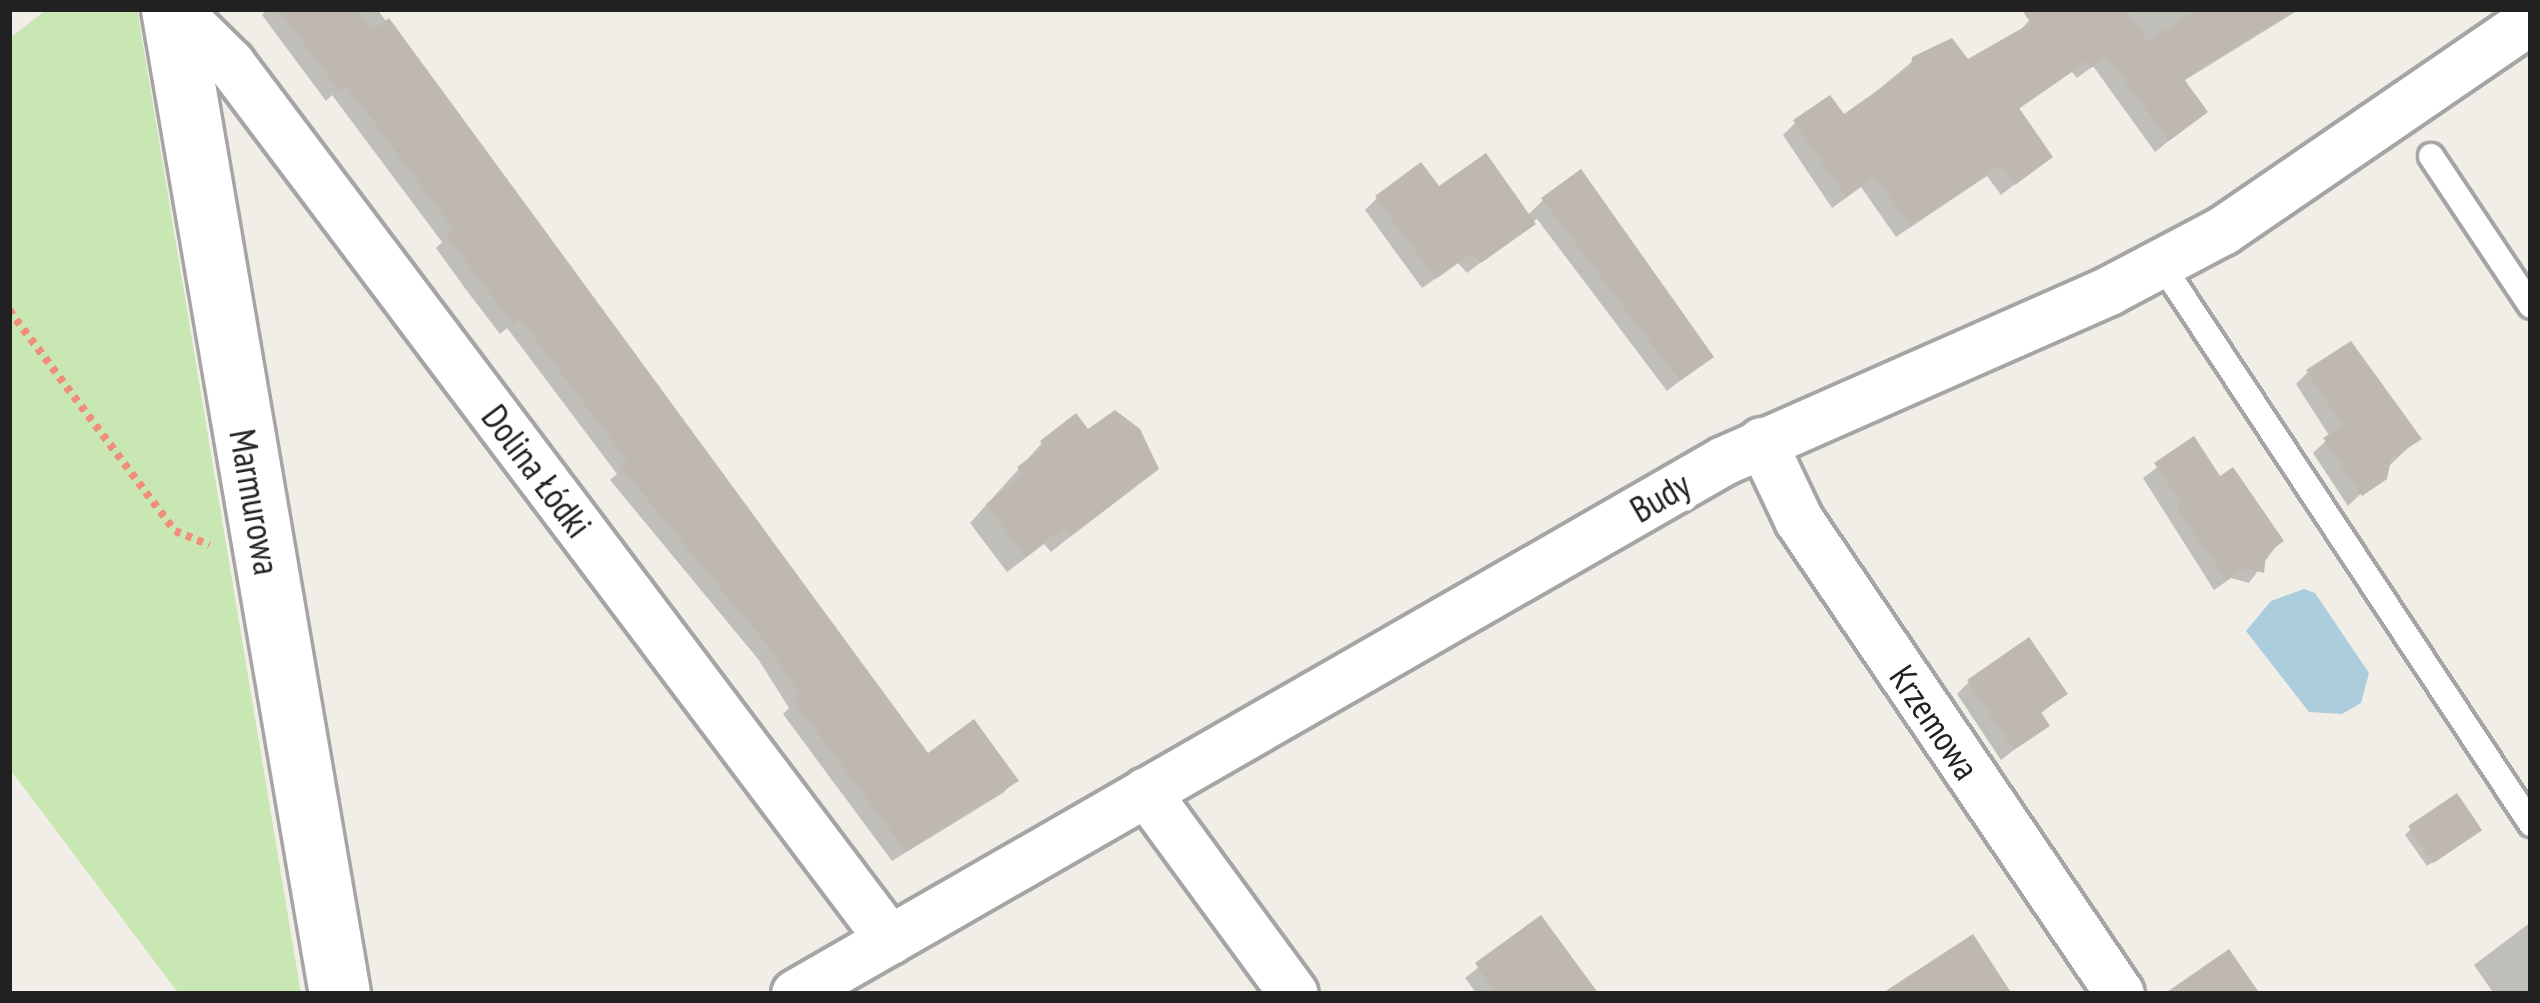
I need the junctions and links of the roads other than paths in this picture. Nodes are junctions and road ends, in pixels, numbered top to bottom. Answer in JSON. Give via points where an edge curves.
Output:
{"nodes":[{"id":1,"x":173,"y":9,"type":"edge"},
{"id":2,"x":2531,"y":20,"type":"edge"},
{"id":3,"x":2431,"y":156,"type":"dead end"},
{"id":4,"x":2162,"y":265,"type":"junction"},
{"id":5,"x":2531,"y":306,"type":"edge"},
{"id":6,"x":1762,"y":442,"type":"junction"},
{"id":7,"x":1146,"y":793,"type":"junction"},
{"id":8,"x":2531,"y":824,"type":"edge"},
{"id":9,"x":890,"y":940,"type":"junction"},
{"id":10,"x":340,"y":994,"type":"edge"},
{"id":11,"x":796,"y":994,"type":"edge"},
{"id":12,"x":1294,"y":994,"type":"edge"},
{"id":13,"x":2120,"y":994,"type":"edge"}],
"edges":[{"from":1,"to":9,"type":"street","name":"Dolina Łódki","via":[[230,63]]},
{"from":1,"to":10,"type":"street","name":"Marmurowa"},
{"from":2,"to":4,"type":"street","name":"Budy"},
{"from":3,"to":5,"type":"lane"},
{"from":4,"to":6,"type":"street","name":"Budy"},
{"from":4,"to":8,"type":"lane"},
{"from":6,"to":7,"type":"street","name":"Budy"},
{"from":6,"to":13,"type":"street","name":"Krzemowa","via":[[1799,520]]},
{"from":7,"to":9,"type":"street","name":"Budy"},
{"from":7,"to":12,"type":"street"},
{"from":9,"to":11,"type":"street","name":"Budy"}]}
